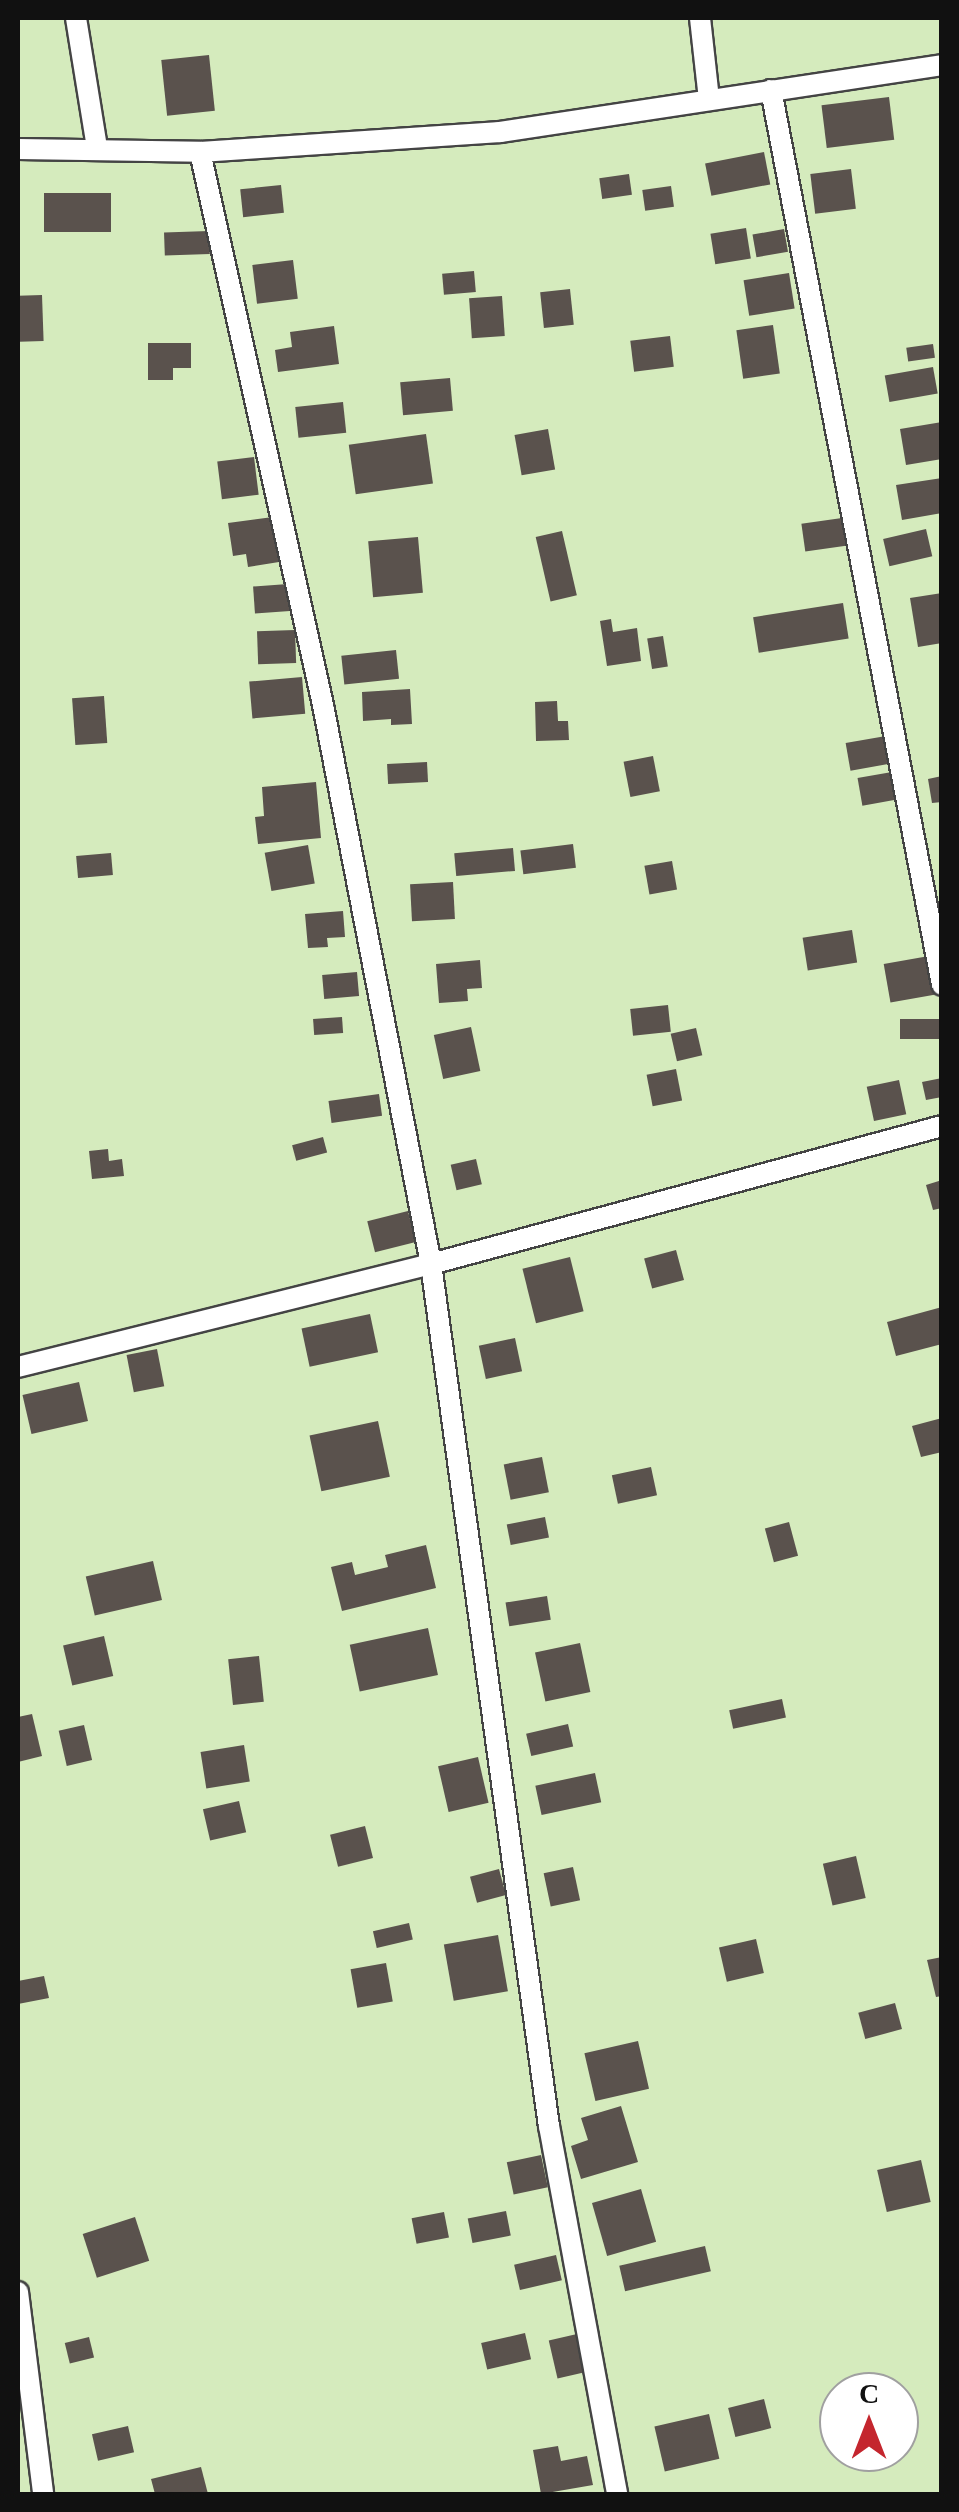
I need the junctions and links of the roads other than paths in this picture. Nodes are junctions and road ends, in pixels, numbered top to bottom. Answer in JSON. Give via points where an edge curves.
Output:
{"nodes":[{"id":1,"x":76,"y":18,"type":"edge"},
{"id":2,"x":700,"y":18,"type":"edge"},
{"id":3,"x":942,"y":66,"type":"edge"},
{"id":4,"x":771,"y":90,"type":"junction"},
{"id":5,"x":709,"y":99,"type":"junction"},
{"id":6,"x":97,"y":148,"type":"junction"},
{"id":7,"x":18,"y":149,"type":"edge"},
{"id":8,"x":200,"y":152,"type":"junction"},
{"id":9,"x":942,"y":985,"type":"edge"},
{"id":10,"x":942,"y":1126,"type":"edge"},
{"id":11,"x":432,"y":1264,"type":"junction"},
{"id":12,"x":18,"y":1367,"type":"edge"},
{"id":13,"x":18,"y":2292,"type":"edge"},
{"id":14,"x":43,"y":2494,"type":"edge"},
{"id":15,"x":617,"y":2494,"type":"edge"}],
"edges":[{"from":1,"to":6,"type":"lane"},
{"from":2,"to":5,"type":"lane"},
{"from":3,"to":4,"type":"lane"},
{"from":4,"to":5,"type":"lane"},
{"from":4,"to":9,"type":"lane"},
{"from":5,"to":8,"type":"lane","via":[[500,132]]},
{"from":6,"to":7,"type":"lane"},
{"from":6,"to":8,"type":"lane"},
{"from":8,"to":11,"type":"lane","via":[[323,705]]},
{"from":10,"to":11,"type":"lane"},
{"from":11,"to":12,"type":"lane"},
{"from":11,"to":15,"type":"lane","via":[[549,2126]]},
{"from":13,"to":14,"type":"lane"}]}
